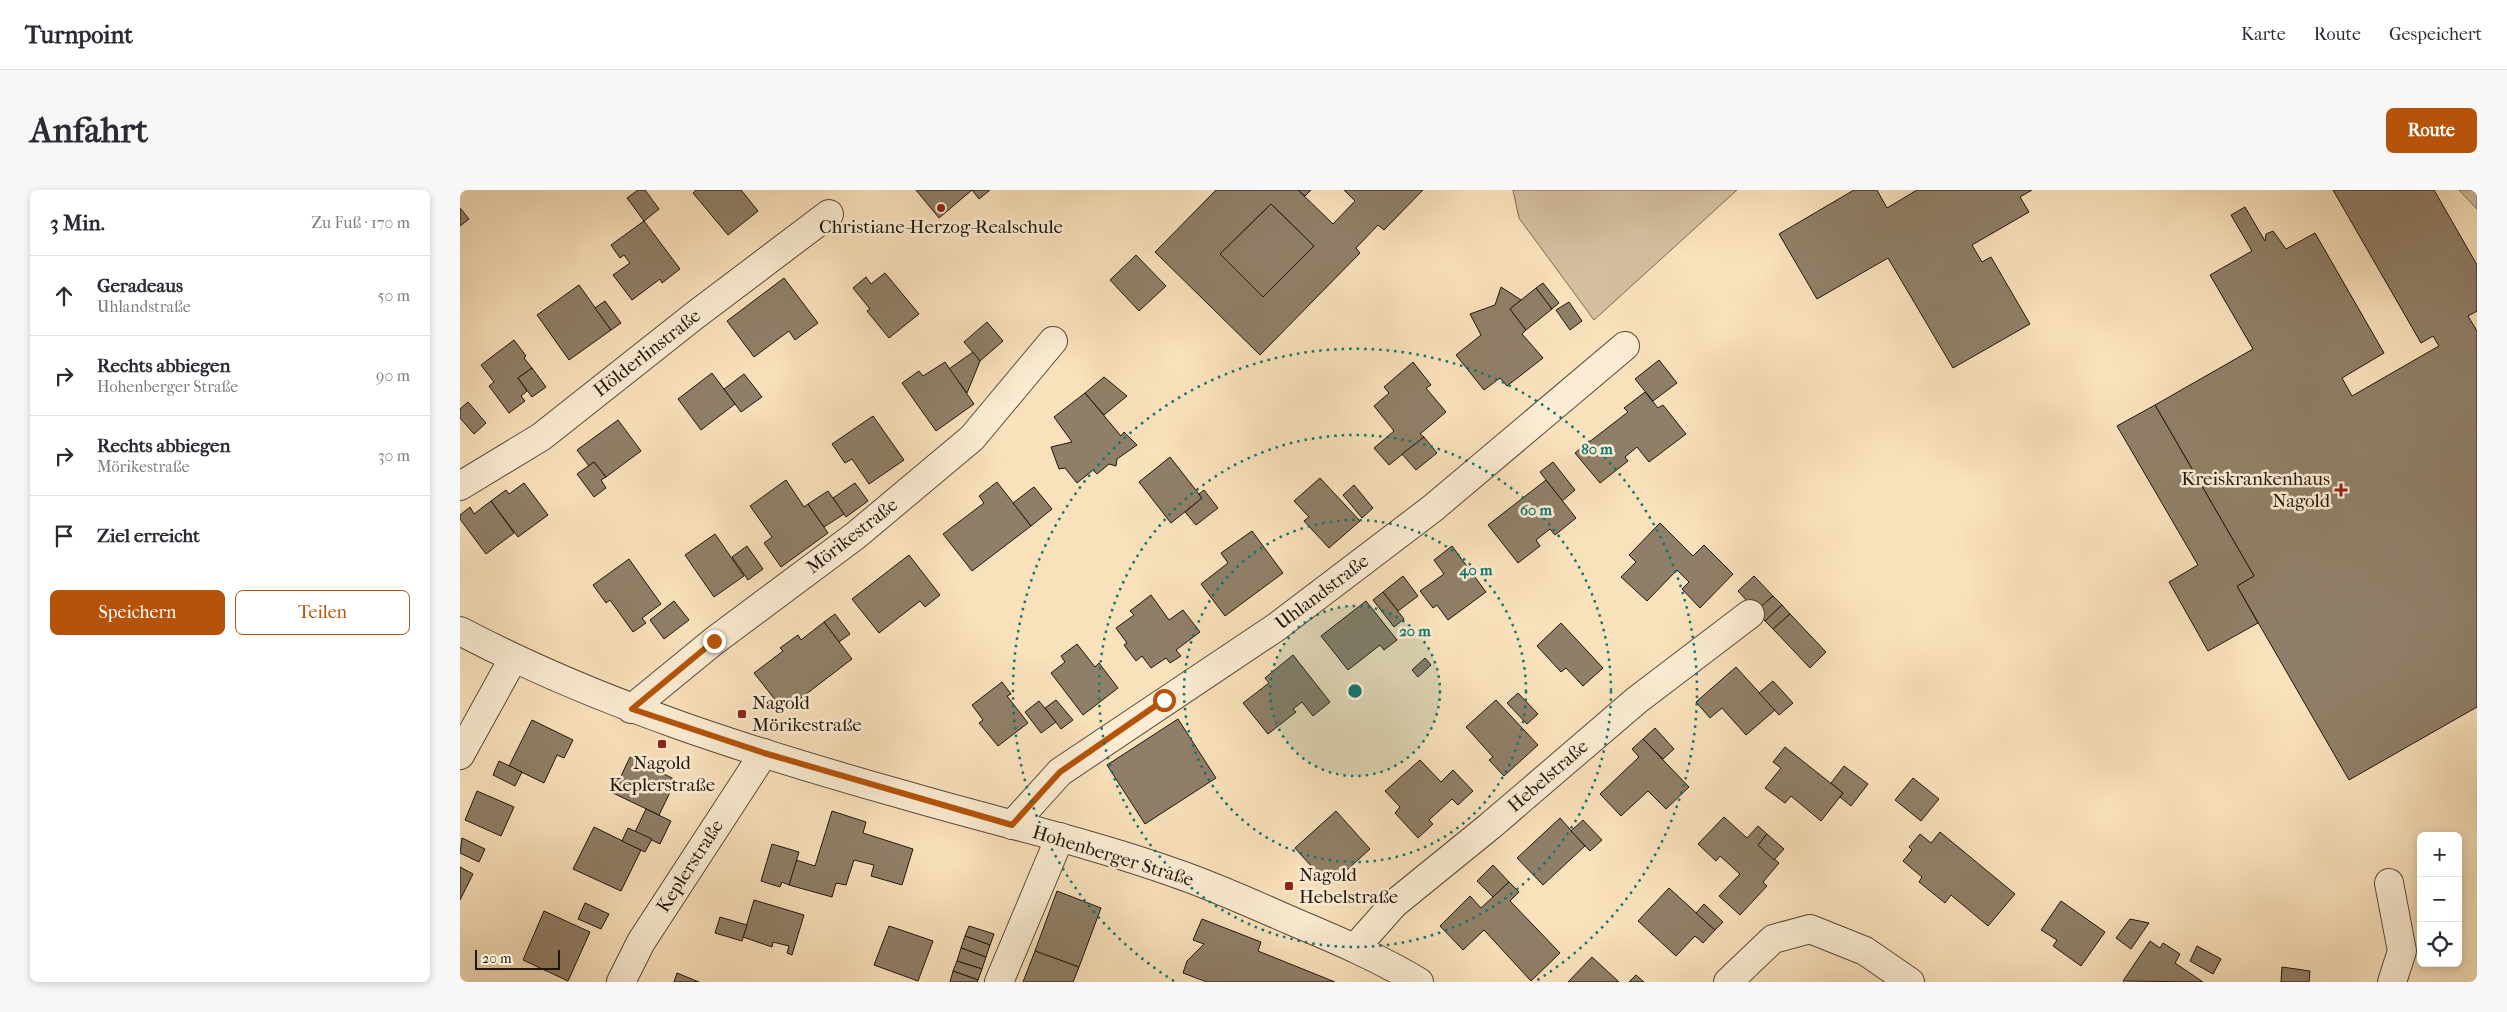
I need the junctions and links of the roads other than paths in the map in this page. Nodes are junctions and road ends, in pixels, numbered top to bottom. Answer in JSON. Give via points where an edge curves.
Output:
{"nodes":[{"id":1,"x":829,"y":214,"type":"dead end"},
{"id":2,"x":1053,"y":341,"type":"dead end"},
{"id":3,"x":1625,"y":346,"type":"dead end"},
{"id":4,"x":460,"y":486,"type":"edge"},
{"id":5,"x":1750,"y":614,"type":"dead end"},
{"id":6,"x":460,"y":631,"type":"edge"},
{"id":7,"x":513,"y":659,"type":"junction"},
{"id":8,"x":632,"y":709,"type":"junction"},
{"id":9,"x":764,"y":753,"type":"junction"},
{"id":10,"x":460,"y":755,"type":"edge"},
{"id":11,"x":1012,"y":825,"type":"junction"},
{"id":12,"x":1060,"y":837,"type":"junction"},
{"id":13,"x":2389,"y":883,"type":"dead end"},
{"id":14,"x":1356,"y":948,"type":"junction"},
{"id":15,"x":621,"y":982,"type":"edge"},
{"id":16,"x":999,"y":982,"type":"edge"},
{"id":17,"x":1419,"y":982,"type":"edge"},
{"id":18,"x":1728,"y":982,"type":"edge"},
{"id":19,"x":1910,"y":982,"type":"edge"},
{"id":20,"x":2392,"y":982,"type":"edge"}],
"edges":[{"from":1,"to":4,"type":"street","name":"Hölderlinstraße","via":[[541,437]]},
{"from":2,"to":8,"type":"street","name":"Mörikestraße","via":[[972,438],[855,536],[714,641]]},
{"from":3,"to":11,"type":"street","name":"Uhlandstraße","via":[[1433,508],[1275,628],[1060,772]]},
{"from":5,"to":14,"type":"street","name":"Hebelstraße","via":[[1637,700],[1394,904]]},
{"from":6,"to":7,"type":"street","name":"Hohenberger Straße"},
{"from":7,"to":8,"type":"street","name":"Hohenberger Straße"},
{"from":7,"to":10,"type":"street"},
{"from":8,"to":9,"type":"street","name":"Hohenberger Straße"},
{"from":9,"to":11,"type":"street","name":"Hohenberger Straße"},
{"from":9,"to":15,"type":"street","name":"Keplerstraße","via":[[641,942]]},
{"from":11,"to":12,"type":"street","name":"Hohenberger Straße"},
{"from":12,"to":14,"type":"street","name":"Hohenberger Straße","via":[[1210,886]]},
{"from":12,"to":16,"type":"street"},
{"from":13,"to":20,"type":"street","via":[[2402,951]]},
{"from":14,"to":17,"type":"street","name":"Hohenberger Straße"},
{"from":18,"to":19,"type":"street","via":[[1773,939],[1810,929],[1865,951]]}]}
